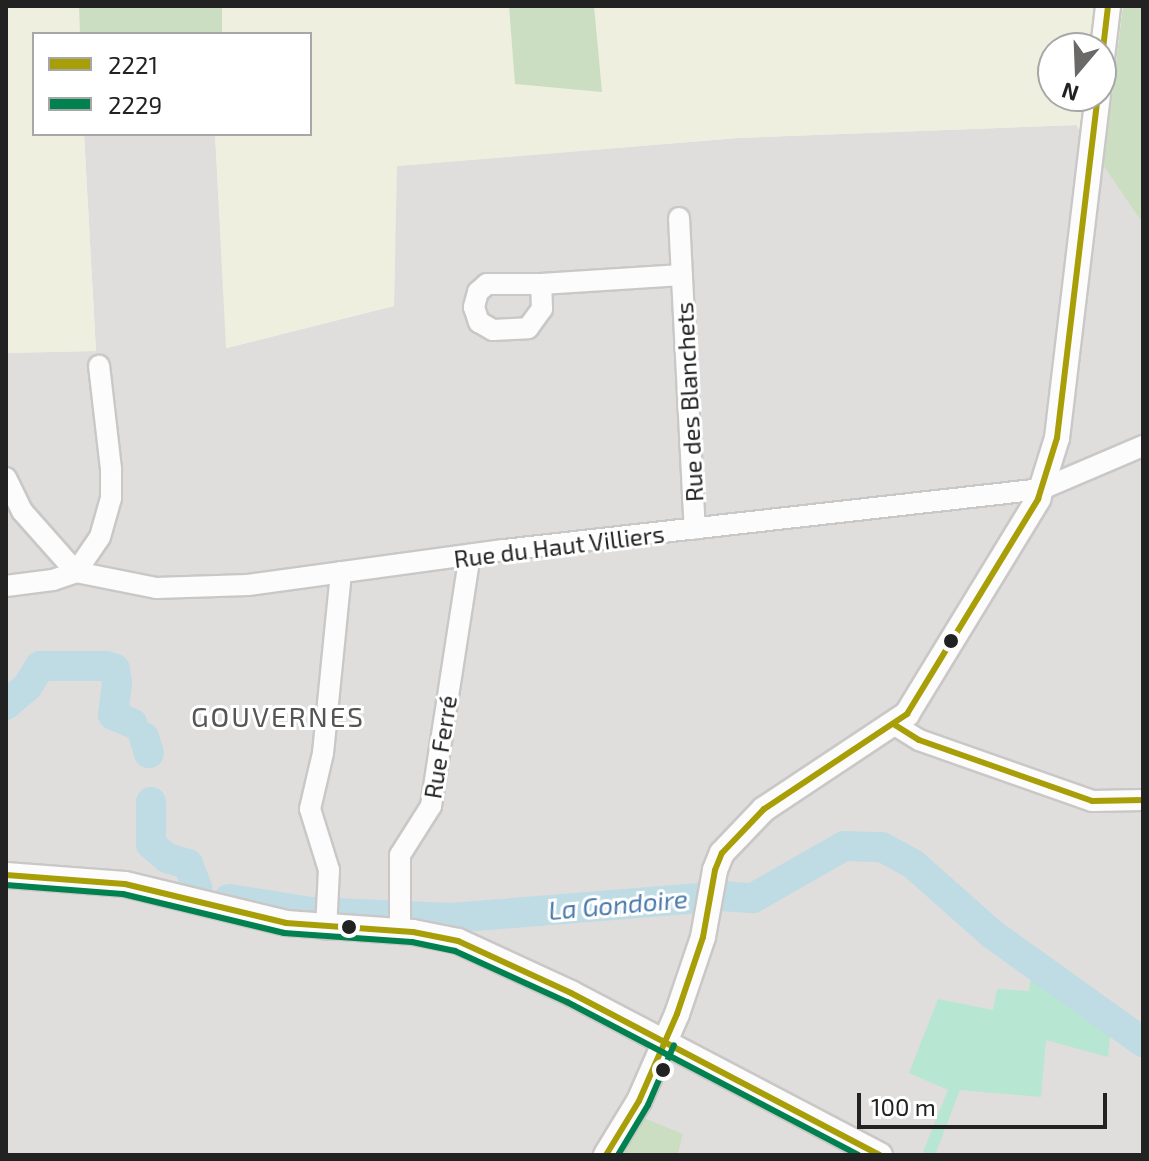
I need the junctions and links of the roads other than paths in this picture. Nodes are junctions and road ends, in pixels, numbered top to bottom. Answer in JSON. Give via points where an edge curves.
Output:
{"nodes":[{"id":1,"x":1108,"y":6,"type":"edge"},
{"id":2,"x":1105,"y":32,"type":"edge"},
{"id":3,"x":1096,"y":112,"type":"edge"},
{"id":4,"x":679,"y":218,"type":"dead end"},
{"id":5,"x":682,"y":275,"type":"junction"},
{"id":6,"x":541,"y":284,"type":"dead end"},
{"id":7,"x":99,"y":366,"type":"dead end"},
{"id":8,"x":1143,"y":446,"type":"edge"},
{"id":9,"x":6,"y":478,"type":"edge"},
{"id":10,"x":1042,"y":489,"type":"junction"},
{"id":11,"x":695,"y":529,"type":"junction"},
{"id":12,"x":470,"y":555,"type":"junction"},
{"id":13,"x":76,"y":572,"type":"junction"},
{"id":14,"x":341,"y":572,"type":"junction"},
{"id":15,"x":6,"y":586,"type":"edge"},
{"id":16,"x":895,"y":725,"type":"junction"},
{"id":17,"x":1143,"y":800,"type":"edge"},
{"id":18,"x":6,"y":875,"type":"edge"},
{"id":19,"x":327,"y":917,"type":"junction"},
{"id":20,"x":400,"y":920,"type":"junction"},
{"id":21,"x":665,"y":1041,"type":"junction"},
{"id":22,"x":606,"y":1155,"type":"edge"},
{"id":23,"x":880,"y":1155,"type":"edge"}],
"edges":[{"from":1,"to":2,"type":"street"},
{"from":3,"to":10,"type":"street","via":[[1057,438]]},
{"from":4,"to":5,"type":"street","name":"Rue des Blanchets"},
{"from":5,"to":6,"type":"street","name":"Rue des Blanchets"},
{"from":5,"to":11,"type":"street","name":"Rue des Blanchets"},
{"from":7,"to":13,"type":"street","via":[[111,498],[100,537]]},
{"from":8,"to":10,"type":"street","name":"Rue du Haut Villiers"},
{"from":9,"to":13,"type":"street","via":[[22,511]]},
{"from":10,"to":11,"type":"street","name":"Rue du Haut Villiers"},
{"from":10,"to":16,"type":"street","via":[[907,714]]},
{"from":11,"to":12,"type":"street","name":"Rue du Haut Villiers"},
{"from":12,"to":14,"type":"street","name":"Rue du Haut Villiers"},
{"from":12,"to":20,"type":"street","name":"Rue Ferré","via":[[432,802],[401,853]]},
{"from":13,"to":14,"type":"street","name":"Rue du Haut Villiers","via":[[156,588],[248,585]]},
{"from":13,"to":15,"type":"street"},
{"from":14,"to":19,"type":"street","via":[[323,753],[310,809],[329,870]]},
{"from":16,"to":17,"type":"street","via":[[919,740],[1092,801]]},
{"from":16,"to":21,"type":"street","via":[[791,790],[748,823],[722,853],[698,950]]},
{"from":18,"to":19,"type":"street","via":[[125,884],[255,918]]},
{"from":19,"to":20,"type":"street"},
{"from":20,"to":21,"type":"street","via":[[465,944]]},
{"from":21,"to":22,"type":"street","via":[[639,1101]]},
{"from":21,"to":23,"type":"street"}]}
